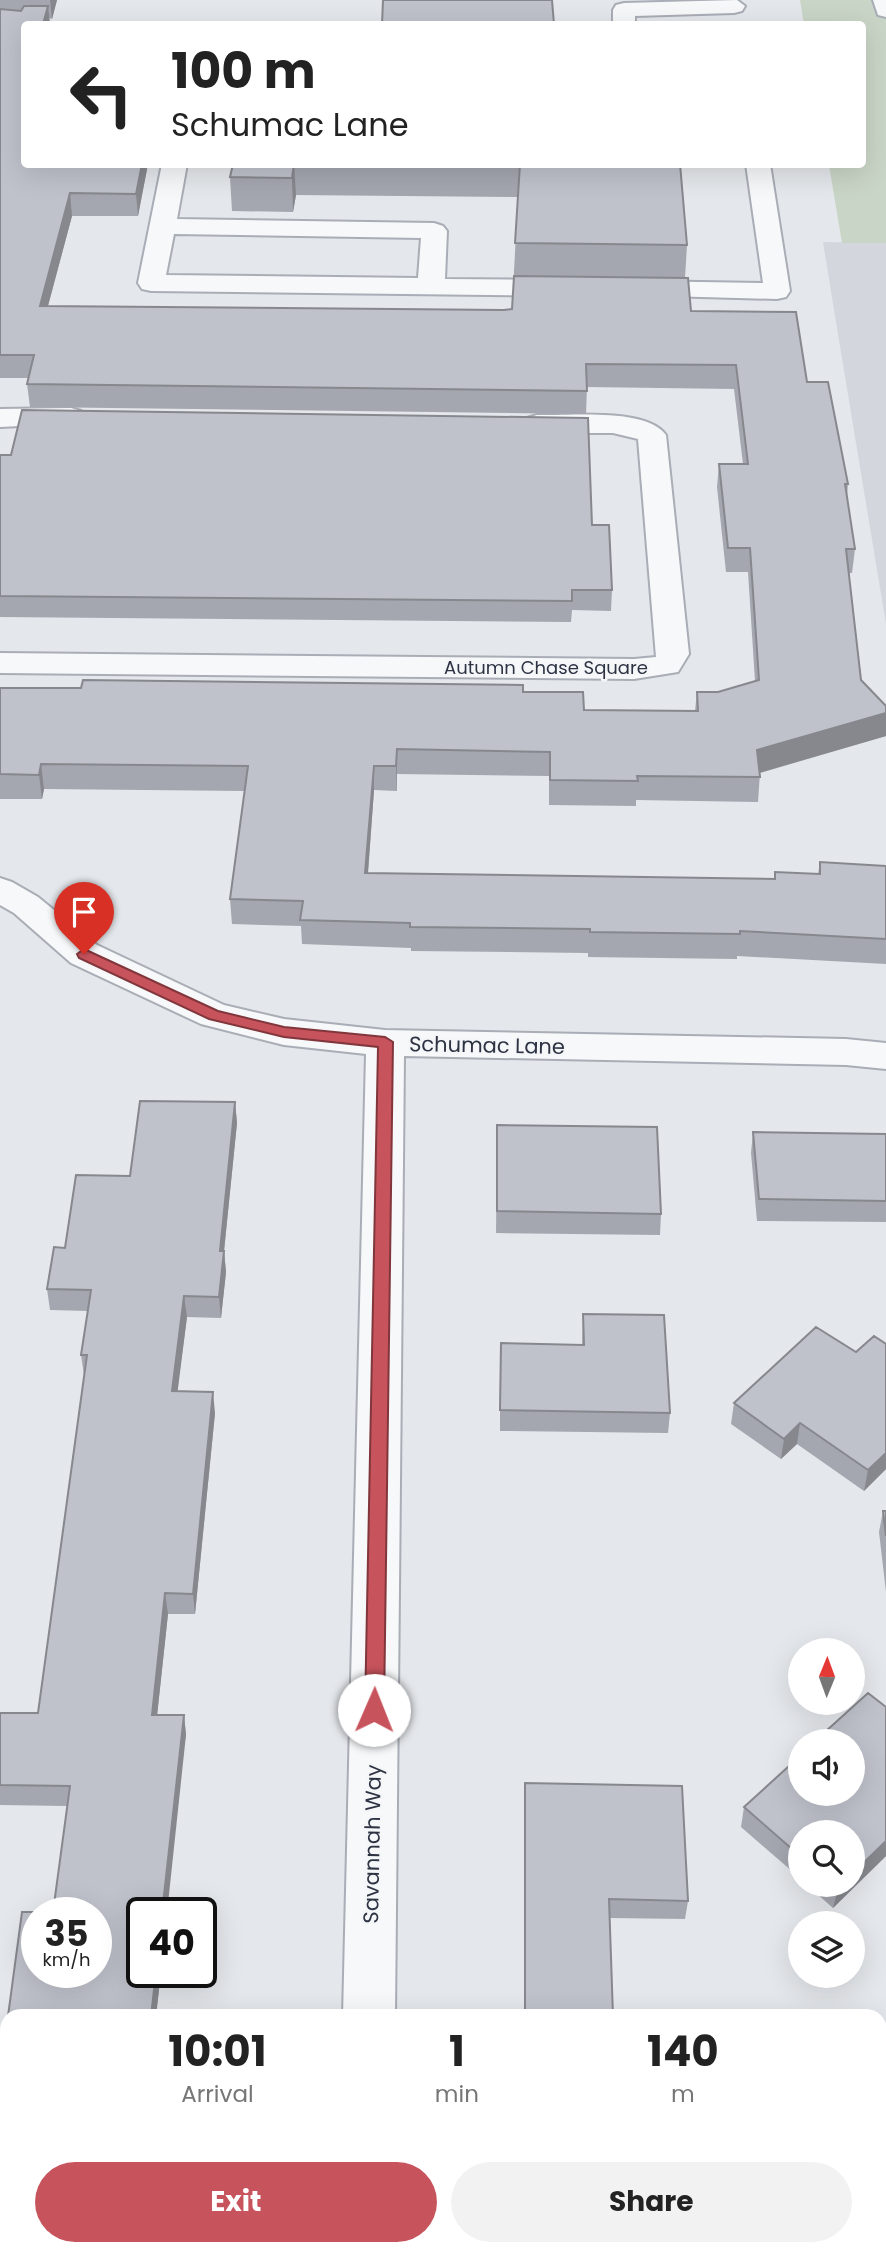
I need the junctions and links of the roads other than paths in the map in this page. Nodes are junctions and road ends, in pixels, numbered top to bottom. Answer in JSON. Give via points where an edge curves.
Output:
{"nodes":[{"id":1,"x":884,"y":0,"type":"edge"},
{"id":2,"x":735,"y":10,"type":"edge"},
{"id":3,"x":886,"y":10,"type":"edge"},
{"id":4,"x":624,"y":21,"type":"edge"},
{"id":5,"x":174,"y":168,"type":"edge"},
{"id":6,"x":759,"y":168,"type":"edge"},
{"id":7,"x":163,"y":226,"type":"junction"},
{"id":8,"x":431,"y":286,"type":"junction"},
{"id":9,"x":583,"y":289,"type":"edge"},
{"id":10,"x":611,"y":289,"type":"edge"},
{"id":11,"x":91,"y":417,"type":"edge"},
{"id":12,"x":0,"y":418,"type":"edge"},
{"id":13,"x":503,"y":424,"type":"edge"},
{"id":14,"x":0,"y":663,"type":"edge"},
{"id":15,"x":0,"y":890,"type":"edge"},
{"id":16,"x":385,"y":1042,"type":"junction"},
{"id":17,"x":886,"y":1056,"type":"edge"},
{"id":18,"x":369,"y":2009,"type":"edge"}],
"edges":[{"from":1,"to":3,"type":"street"},
{"from":2,"to":4,"type":"street","via":[[624,10]]},
{"from":5,"to":7,"type":"street"},
{"from":6,"to":10,"type":"street","via":[[777,291]]},
{"from":7,"to":8,"type":"street","via":[[434,231]]},
{"from":7,"to":8,"type":"street","via":[[151,283]]},
{"from":8,"to":9,"type":"street"},
{"from":11,"to":12,"type":"street"},
{"from":13,"to":14,"type":"street","name":"Autumn Chase Square","via":[[627,426],[652,435],[673,654],[667,665],[634,669]]},
{"from":15,"to":16,"type":"street","name":"Schumac Lane","via":[[26,905],[84,954],[214,1016],[284,1032]]},
{"from":16,"to":17,"type":"street","name":"Schumac Lane"},
{"from":16,"to":18,"type":"street","name":"Savannah Way"}]}
